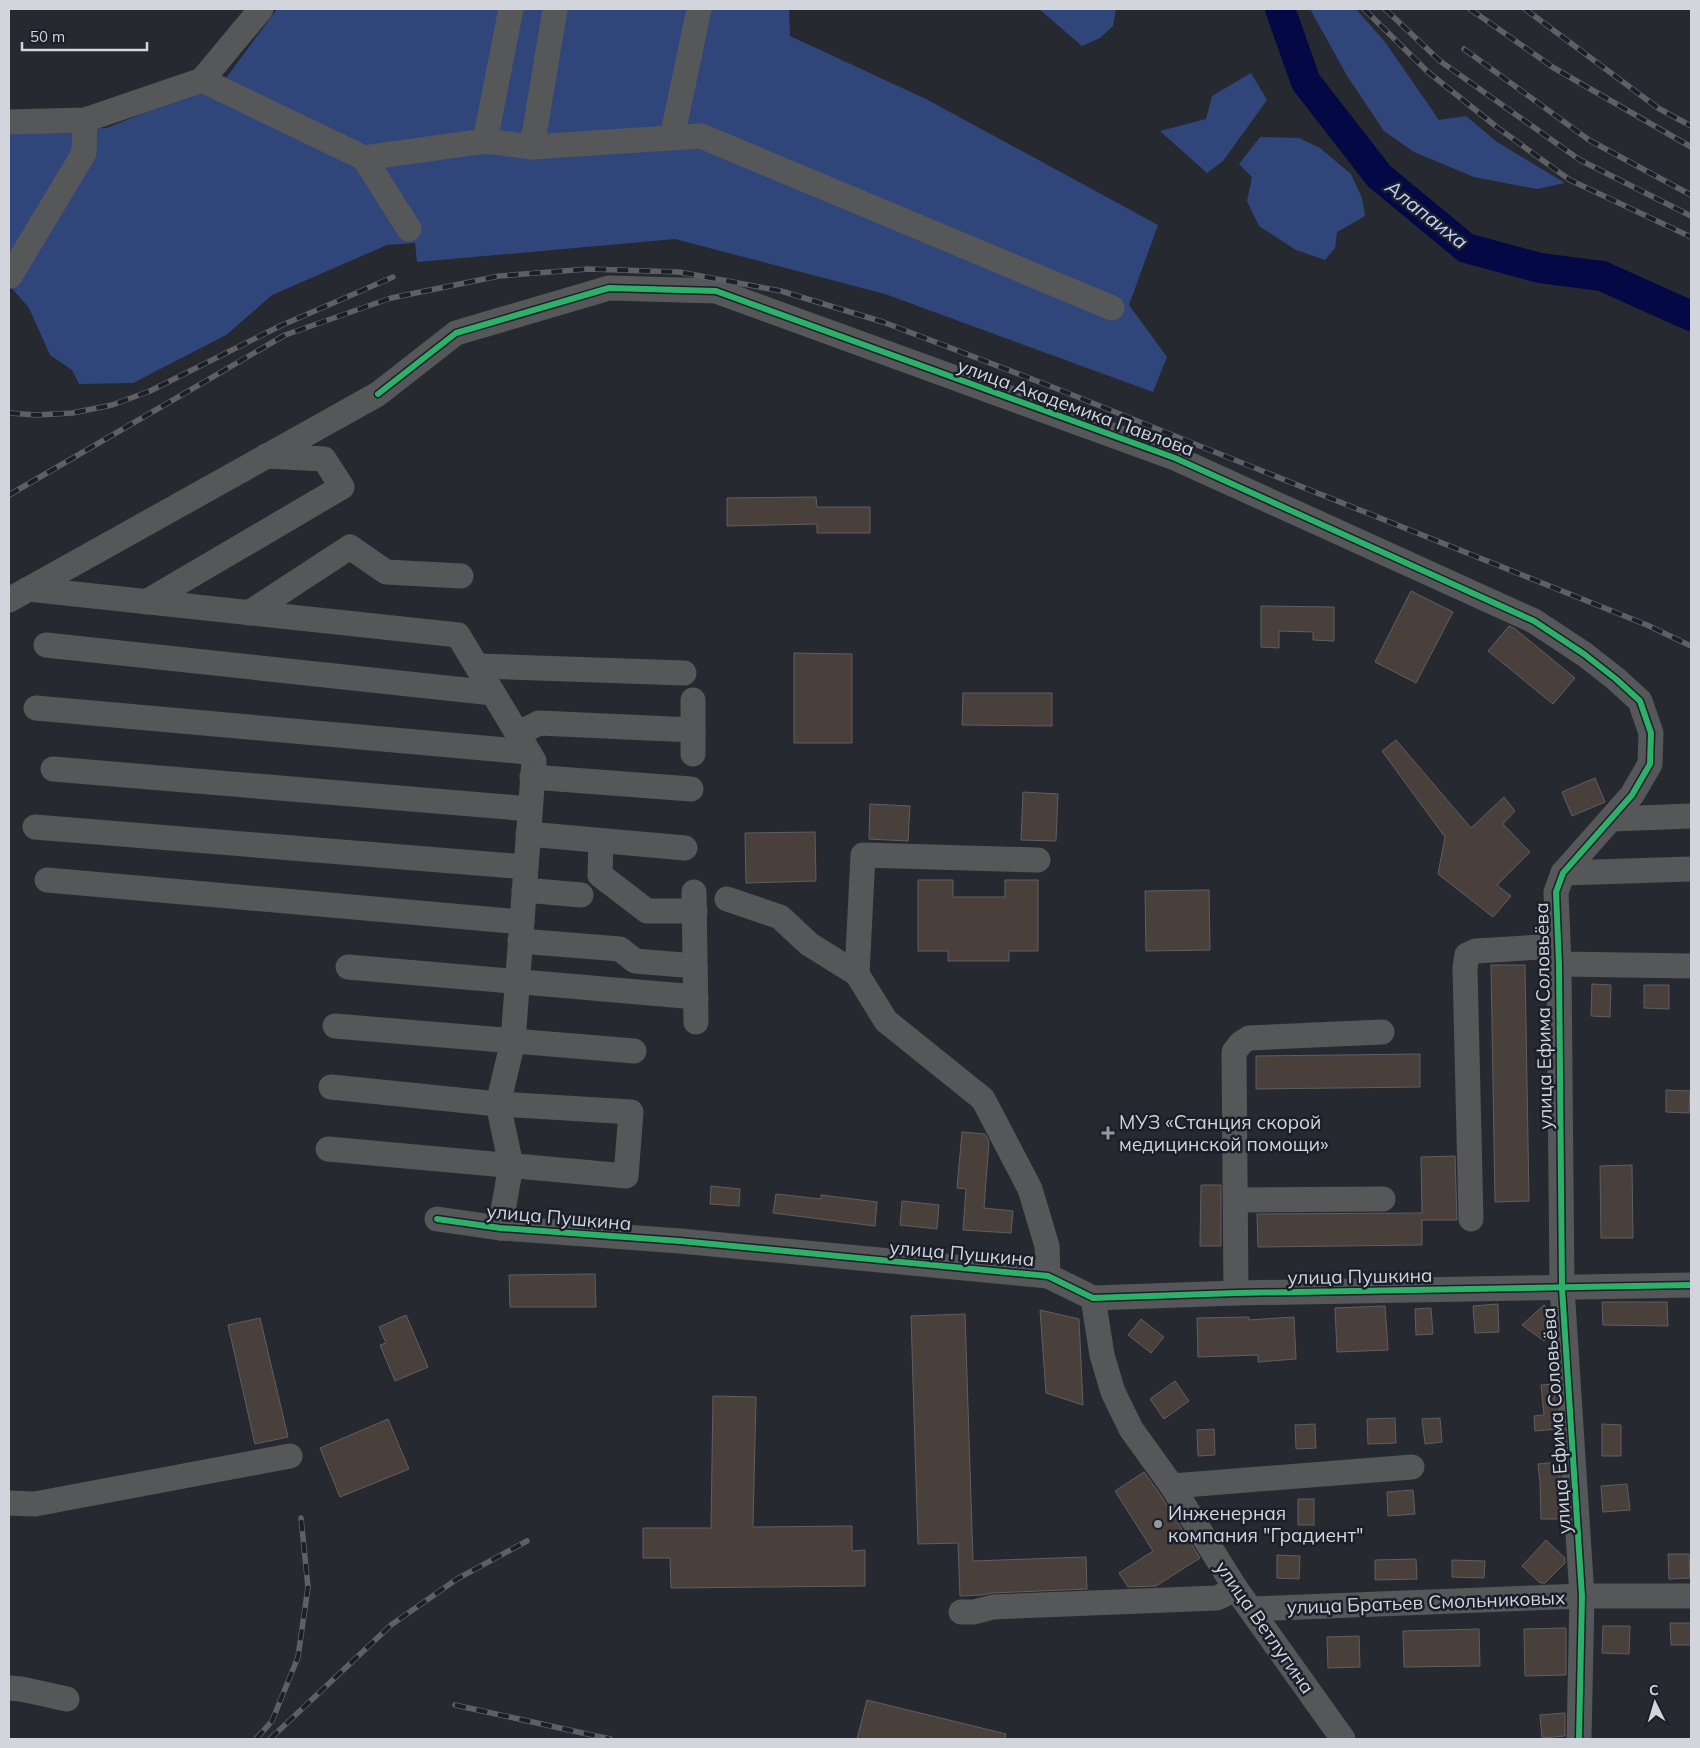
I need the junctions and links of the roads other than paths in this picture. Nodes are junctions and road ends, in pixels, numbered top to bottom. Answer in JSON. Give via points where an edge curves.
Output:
{"nodes":[{"id":1,"x":262,"y":9,"type":"edge"},
{"id":2,"x":511,"y":9,"type":"edge"},
{"id":3,"x":554,"y":9,"type":"edge"},
{"id":4,"x":699,"y":9,"type":"edge"},
{"id":5,"x":202,"y":80,"type":"junction"},
{"id":6,"x":85,"y":120,"type":"junction"},
{"id":7,"x":9,"y":122,"type":"edge"},
{"id":8,"x":672,"y":138,"type":"junction"},
{"id":9,"x":485,"y":141,"type":"junction"},
{"id":10,"x":532,"y":147,"type":"junction"},
{"id":11,"x":364,"y":158,"type":"junction"},
{"id":12,"x":409,"y":229,"type":"dead end"},
{"id":13,"x":10,"y":276,"type":"dead end"},
{"id":14,"x":1112,"y":308,"type":"dead end"},
{"id":15,"x":266,"y":456,"type":"junction"},
{"id":16,"x":461,"y":576,"type":"dead end"},
{"id":17,"x":19,"y":595,"type":"edge"},
{"id":18,"x":146,"y":602,"type":"junction"},
{"id":19,"x":250,"y":613,"type":"junction"},
{"id":20,"x":46,"y":645,"type":"dead end"},
{"id":21,"x":477,"y":666,"type":"junction"},
{"id":22,"x":684,"y":673,"type":"dead end"},
{"id":23,"x":493,"y":693,"type":"junction"},
{"id":24,"x":693,"y":700,"type":"dead end"},
{"id":25,"x":36,"y":708,"type":"dead end"},
{"id":26,"x":523,"y":743,"type":"junction"},
{"id":27,"x":54,"y":769,"type":"dead end"},
{"id":28,"x":532,"y":777,"type":"junction"},
{"id":29,"x":692,"y":789,"type":"dead end"},
{"id":30,"x":530,"y":809,"type":"junction"},
{"id":31,"x":1691,"y":816,"type":"edge"},
{"id":32,"x":1611,"y":819,"type":"junction"},
{"id":33,"x":35,"y":827,"type":"dead end"},
{"id":34,"x":528,"y":834,"type":"junction"},
{"id":35,"x":601,"y":840,"type":"junction"},
{"id":36,"x":685,"y":848,"type":"dead end"},
{"id":37,"x":1038,"y":860,"type":"dead end"},
{"id":38,"x":1691,"y":869,"type":"edge"},
{"id":39,"x":525,"y":878,"type":"junction"},
{"id":40,"x":46,"y":880,"type":"dead end"},
{"id":41,"x":1559,"y":882,"type":"junction"},
{"id":42,"x":581,"y":894,"type":"dead end"},
{"id":43,"x":727,"y":899,"type":"dead end"},
{"id":44,"x":521,"y":931,"type":"junction"},
{"id":45,"x":1558,"y":955,"type":"junction"},
{"id":46,"x":696,"y":966,"type":"junction"},
{"id":47,"x":1691,"y":966,"type":"edge"},
{"id":48,"x":348,"y":967,"type":"dead end"},
{"id":49,"x":857,"y":974,"type":"junction"},
{"id":50,"x":517,"y":982,"type":"junction"},
{"id":51,"x":696,"y":997,"type":"junction"},
{"id":52,"x":696,"y":1022,"type":"dead end"},
{"id":53,"x":335,"y":1026,"type":"dead end"},
{"id":54,"x":1382,"y":1032,"type":"dead end"},
{"id":55,"x":513,"y":1041,"type":"junction"},
{"id":56,"x":634,"y":1051,"type":"dead end"},
{"id":57,"x":332,"y":1087,"type":"dead end"},
{"id":58,"x":498,"y":1104,"type":"junction"},
{"id":59,"x":328,"y":1149,"type":"dead end"},
{"id":60,"x":511,"y":1165,"type":"junction"},
{"id":61,"x":1383,"y":1199,"type":"dead end"},
{"id":62,"x":1236,"y":1200,"type":"junction"},
{"id":63,"x":1471,"y":1218,"type":"dead end"},
{"id":64,"x":437,"y":1219,"type":"dead end"},
{"id":65,"x":500,"y":1228,"type":"junction"},
{"id":66,"x":1048,"y":1276,"type":"junction"},
{"id":67,"x":1691,"y":1285,"type":"edge"},
{"id":68,"x":1562,"y":1288,"type":"junction"},
{"id":69,"x":1236,"y":1293,"type":"junction"},
{"id":70,"x":1093,"y":1298,"type":"junction"},
{"id":71,"x":290,"y":1456,"type":"dead end"},
{"id":72,"x":1412,"y":1467,"type":"dead end"},
{"id":73,"x":1172,"y":1486,"type":"junction"},
{"id":74,"x":9,"y":1503,"type":"edge"},
{"id":75,"x":1236,"y":1590,"type":"junction"},
{"id":76,"x":1582,"y":1596,"type":"junction"},
{"id":77,"x":1691,"y":1596,"type":"edge"},
{"id":78,"x":1252,"y":1609,"type":"junction"},
{"id":79,"x":961,"y":1612,"type":"dead end"},
{"id":80,"x":9,"y":1688,"type":"edge"},
{"id":81,"x":67,"y":1699,"type":"dead end"},
{"id":82,"x":1343,"y":1739,"type":"edge"},
{"id":83,"x":1579,"y":1739,"type":"edge"}],
"edges":[{"from":1,"to":5,"type":"street"},
{"from":2,"to":9,"type":"street"},
{"from":3,"to":10,"type":"street"},
{"from":4,"to":8,"type":"street"},
{"from":5,"to":6,"type":"street"},
{"from":5,"to":11,"type":"street"},
{"from":6,"to":7,"type":"street"},
{"from":6,"to":13,"type":"street","via":[[84,152]]},
{"from":8,"to":10,"type":"street"},
{"from":8,"to":14,"type":"street","via":[[701,136]]},
{"from":9,"to":10,"type":"street"},
{"from":9,"to":11,"type":"street"},
{"from":11,"to":12,"type":"street"},
{"from":15,"to":17,"type":"street","name":"улица Академика Павлова"},
{"from":15,"to":18,"type":"street","via":[[324,459],[342,487]]},
{"from":15,"to":32,"type":"street","name":"улица Академика Павлова","via":[[378,394],[456,333],[609,288],[716,291],[1175,458],[1534,621],[1584,654],[1640,701],[1651,733],[1650,764],[1632,795]]},
{"from":16,"to":19,"type":"street","via":[[386,572],[350,547]]},
{"from":17,"to":18,"type":"street"},
{"from":18,"to":19,"type":"street"},
{"from":19,"to":21,"type":"street","via":[[458,636]]},
{"from":20,"to":23,"type":"street"},
{"from":21,"to":22,"type":"street"},
{"from":21,"to":23,"type":"street"},
{"from":23,"to":26,"type":"street"},
{"from":24,"to":26,"type":"street","via":[[693,742],[539,723]]},
{"from":25,"to":26,"type":"street"},
{"from":26,"to":28,"type":"street","via":[[534,760]]},
{"from":27,"to":30,"type":"street"},
{"from":28,"to":29,"type":"street"},
{"from":28,"to":30,"type":"street"},
{"from":30,"to":34,"type":"street"},
{"from":31,"to":32,"type":"street"},
{"from":32,"to":41,"type":"street","name":"улица Академика Павлова"},
{"from":33,"to":39,"type":"street"},
{"from":34,"to":35,"type":"street"},
{"from":34,"to":39,"type":"street"},
{"from":35,"to":36,"type":"street"},
{"from":35,"to":46,"type":"street","via":[[600,875],[647,911],[694,902]]},
{"from":37,"to":49,"type":"street","via":[[863,855]]},
{"from":38,"to":41,"type":"street"},
{"from":39,"to":42,"type":"street"},
{"from":39,"to":44,"type":"street"},
{"from":40,"to":44,"type":"street"},
{"from":41,"to":45,"type":"street","name":"улица Ефима Соловьёва"},
{"from":43,"to":49,"type":"street","via":[[780,917],[809,944]]},
{"from":44,"to":46,"type":"street","via":[[620,949],[635,961]]},
{"from":44,"to":50,"type":"street"},
{"from":45,"to":47,"type":"street"},
{"from":45,"to":63,"type":"street","via":[[1476,951],[1467,956]]},
{"from":45,"to":68,"type":"street","name":"улица Ефима Соловьёва"},
{"from":46,"to":51,"type":"street"},
{"from":48,"to":50,"type":"street"},
{"from":49,"to":66,"type":"street","via":[[886,1021],[983,1099],[1030,1189],[1047,1246]]},
{"from":50,"to":51,"type":"street"},
{"from":50,"to":55,"type":"street"},
{"from":51,"to":52,"type":"street"},
{"from":53,"to":55,"type":"street"},
{"from":54,"to":62,"type":"street","via":[[1249,1038],[1241,1043],[1234,1052]]},
{"from":55,"to":56,"type":"street"},
{"from":55,"to":58,"type":"street"},
{"from":57,"to":58,"type":"street"},
{"from":58,"to":60,"type":"street"},
{"from":58,"to":60,"type":"street","via":[[631,1112],[626,1176]]},
{"from":59,"to":60,"type":"street"},
{"from":60,"to":65,"type":"street"},
{"from":61,"to":62,"type":"street"},
{"from":62,"to":69,"type":"street"},
{"from":64,"to":65,"type":"street","name":"улица Пушкина"},
{"from":65,"to":66,"type":"street","name":"улица Пушкина","via":[[680,1241]]},
{"from":66,"to":70,"type":"street","name":"улица Пушкина"},
{"from":67,"to":68,"type":"street","name":"улица Пушкина"},
{"from":68,"to":69,"type":"street","name":"улица Пушкина"},
{"from":68,"to":76,"type":"street","name":"улица Ефима Соловьёва"},
{"from":69,"to":70,"type":"street","name":"улица Пушкина"},
{"from":70,"to":73,"type":"street","name":"улица Ветлугина","via":[[1102,1355],[1113,1392],[1131,1429]]},
{"from":71,"to":74,"type":"street","via":[[35,1504]]},
{"from":72,"to":73,"type":"street"},
{"from":73,"to":75,"type":"street","name":"улица Ветлугина"},
{"from":75,"to":78,"type":"street","name":"улица Ветлугина"},
{"from":75,"to":79,"type":"street","via":[[1217,1598],[993,1607]]},
{"from":76,"to":77,"type":"street","name":"улица Братьев Смольниковых"},
{"from":76,"to":78,"type":"street","name":"улица Братьев Смольниковых"},
{"from":76,"to":83,"type":"street","name":"улица Ефима Соловьёва"},
{"from":78,"to":82,"type":"street","name":"улица Ветлугина"},
{"from":80,"to":81,"type":"street"}]}
